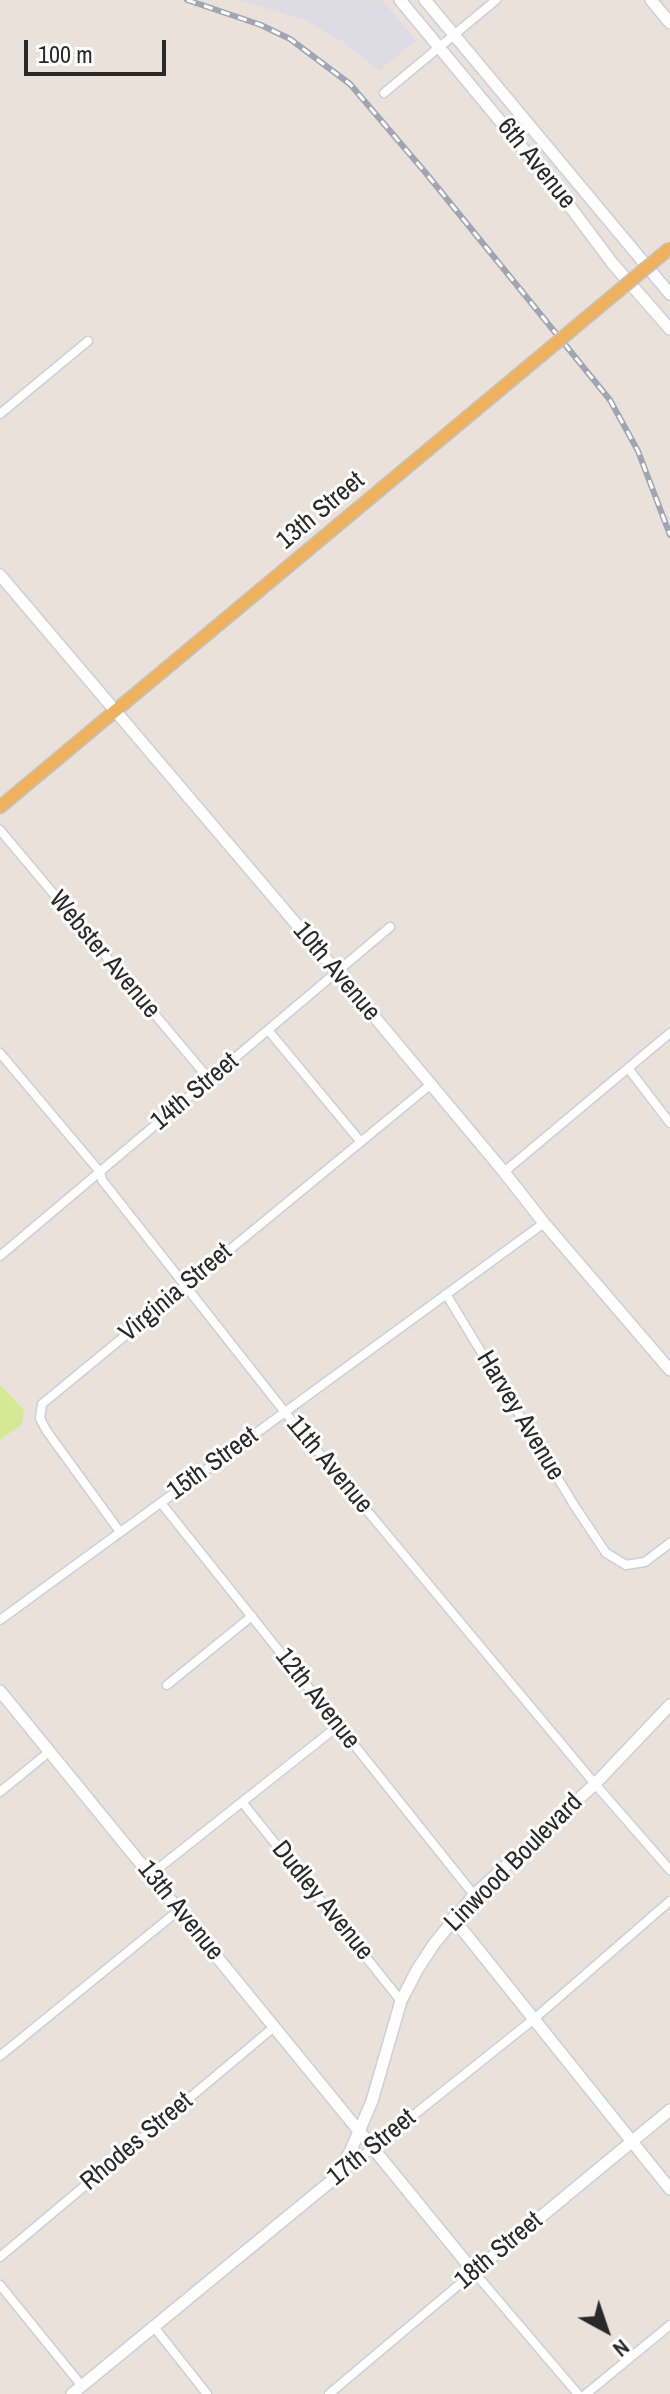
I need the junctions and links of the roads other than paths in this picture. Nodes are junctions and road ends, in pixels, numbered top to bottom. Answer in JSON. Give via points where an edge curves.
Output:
{"nodes":[{"id":1,"x":400,"y":0,"type":"edge"},
{"id":2,"x":425,"y":0,"type":"edge"},
{"id":3,"x":496,"y":0,"type":"edge"},
{"id":4,"x":651,"y":0,"type":"edge"},
{"id":5,"x":670,"y":23,"type":"edge"},
{"id":6,"x":454,"y":36,"type":"junction"},
{"id":7,"x":440,"y":48,"type":"junction"},
{"id":8,"x":384,"y":93,"type":"dead end"},
{"id":9,"x":670,"y":248,"type":"edge"},
{"id":10,"x":670,"y":294,"type":"edge"},
{"id":11,"x":670,"y":329,"type":"edge"},
{"id":12,"x":88,"y":341,"type":"dead end"},
{"id":13,"x":0,"y":414,"type":"edge"},
{"id":14,"x":0,"y":575,"type":"edge"},
{"id":15,"x":115,"y":710,"type":"junction"},
{"id":16,"x":0,"y":807,"type":"edge"},
{"id":17,"x":0,"y":830,"type":"edge"},
{"id":18,"x":390,"y":927,"type":"dead end"},
{"id":19,"x":337,"y":972,"type":"junction"},
{"id":20,"x":268,"y":1030,"type":"junction"},
{"id":21,"x":670,"y":1033,"type":"edge"},
{"id":22,"x":0,"y":1053,"type":"edge"},
{"id":23,"x":628,"y":1068,"type":"junction"},
{"id":24,"x":209,"y":1079,"type":"junction"},
{"id":25,"x":430,"y":1085,"type":"junction"},
{"id":26,"x":670,"y":1123,"type":"edge"},
{"id":27,"x":360,"y":1141,"type":"junction"},
{"id":28,"x":100,"y":1172,"type":"junction"},
{"id":29,"x":504,"y":1172,"type":"junction"},
{"id":30,"x":544,"y":1223,"type":"junction"},
{"id":31,"x":0,"y":1256,"type":"edge"},
{"id":32,"x":186,"y":1286,"type":"junction"},
{"id":33,"x":446,"y":1294,"type":"junction"},
{"id":34,"x":670,"y":1370,"type":"edge"},
{"id":35,"x":284,"y":1411,"type":"junction"},
{"id":36,"x":161,"y":1503,"type":"junction"},
{"id":37,"x":120,"y":1532,"type":"junction"},
{"id":38,"x":670,"y":1543,"type":"edge"},
{"id":39,"x":252,"y":1616,"type":"junction"},
{"id":40,"x":0,"y":1620,"type":"edge"},
{"id":41,"x":167,"y":1685,"type":"dead end"},
{"id":42,"x":0,"y":1691,"type":"edge"},
{"id":43,"x":670,"y":1705,"type":"edge"},
{"id":44,"x":338,"y":1726,"type":"junction"},
{"id":45,"x":49,"y":1752,"type":"junction"},
{"id":46,"x":595,"y":1784,"type":"junction"},
{"id":47,"x":0,"y":1792,"type":"edge"},
{"id":48,"x":242,"y":1802,"type":"junction"},
{"id":49,"x":670,"y":1870,"type":"edge"},
{"id":50,"x":150,"y":1875,"type":"junction"},
{"id":51,"x":474,"y":1895,"type":"junction"},
{"id":52,"x":670,"y":1901,"type":"edge"},
{"id":53,"x":179,"y":1910,"type":"junction"},
{"id":54,"x":453,"y":1918,"type":"junction"},
{"id":55,"x":401,"y":2001,"type":"junction"},
{"id":56,"x":534,"y":2019,"type":"junction"},
{"id":57,"x":274,"y":2027,"type":"junction"},
{"id":58,"x":0,"y":2056,"type":"edge"},
{"id":59,"x":670,"y":2110,"type":"edge"},
{"id":60,"x":359,"y":2132,"type":"junction"},
{"id":61,"x":631,"y":2142,"type":"junction"},
{"id":62,"x":372,"y":2147,"type":"junction"},
{"id":63,"x":336,"y":2177,"type":"junction"},
{"id":64,"x":670,"y":2189,"type":"edge"},
{"id":65,"x":0,"y":2257,"type":"edge"},
{"id":66,"x":474,"y":2272,"type":"junction"},
{"id":67,"x":0,"y":2285,"type":"edge"},
{"id":68,"x":670,"y":2325,"type":"edge"},
{"id":69,"x":154,"y":2327,"type":"junction"},
{"id":70,"x":77,"y":2390,"type":"edge"},
{"id":71,"x":207,"y":2394,"type":"edge"},
{"id":72,"x":329,"y":2394,"type":"edge"},
{"id":73,"x":578,"y":2394,"type":"edge"},
{"id":74,"x":586,"y":2394,"type":"edge"}],
"edges":[{"from":1,"to":7,"type":"street","name":"6th Avenue"},
{"from":2,"to":6,"type":"street","name":"6th Avenue"},
{"from":3,"to":6,"type":"street"},
{"from":4,"to":5,"type":"street"},
{"from":6,"to":7,"type":"street"},
{"from":6,"to":10,"type":"street","name":"6th Avenue"},
{"from":7,"to":8,"type":"street"},
{"from":7,"to":11,"type":"street","name":"6th Avenue"},
{"from":9,"to":15,"type":"main road","name":"13th Street","bridge":true},
{"from":12,"to":13,"type":"street"},
{"from":14,"to":15,"type":"street","name":"10th Avenue"},
{"from":15,"to":16,"type":"main road","name":"13th Street"},
{"from":15,"to":19,"type":"street","name":"10th Avenue"},
{"from":17,"to":24,"type":"street","name":"Webster Avenue"},
{"from":18,"to":19,"type":"street","name":"14th Street"},
{"from":19,"to":20,"type":"street","name":"14th Street"},
{"from":19,"to":25,"type":"street","name":"10th Avenue"},
{"from":20,"to":24,"type":"street","name":"14th Street"},
{"from":20,"to":27,"type":"street"},
{"from":21,"to":23,"type":"street"},
{"from":22,"to":28,"type":"street","name":"11th Avenue"},
{"from":23,"to":26,"type":"street"},
{"from":23,"to":29,"type":"street"},
{"from":24,"to":28,"type":"street","name":"14th Street"},
{"from":25,"to":27,"type":"street","name":"Virginia Street"},
{"from":25,"to":29,"type":"street","name":"10th Avenue"},
{"from":27,"to":32,"type":"street","name":"Virginia Street"},
{"from":28,"to":31,"type":"street","name":"14th Street"},
{"from":28,"to":32,"type":"street","name":"11th Avenue"},
{"from":29,"to":30,"type":"street","name":"10th Avenue"},
{"from":30,"to":33,"type":"street","name":"15th Street"},
{"from":30,"to":34,"type":"street","name":"10th Avenue"},
{"from":32,"to":35,"type":"street","name":"11th Avenue"},
{"from":32,"to":37,"type":"street","name":"Virginia Street","via":[[39,1410],[46,1430]]},
{"from":33,"to":35,"type":"street","name":"15th Street"},
{"from":33,"to":38,"type":"street","name":"Harvey Avenue","via":[[606,1553],[626,1565],[645,1562]]},
{"from":35,"to":36,"type":"street","name":"15th Street"},
{"from":35,"to":46,"type":"street","name":"11th Avenue"},
{"from":36,"to":37,"type":"street","name":"15th Street"},
{"from":36,"to":39,"type":"street","name":"12th Avenue"},
{"from":37,"to":40,"type":"street","name":"15th Street"},
{"from":39,"to":41,"type":"street"},
{"from":39,"to":44,"type":"street","name":"12th Avenue"},
{"from":42,"to":45,"type":"street","name":"13th Avenue"},
{"from":43,"to":46,"type":"street","name":"Linwood Boulevard"},
{"from":44,"to":48,"type":"street"},
{"from":44,"to":51,"type":"street","name":"12th Avenue"},
{"from":45,"to":47,"type":"street"},
{"from":45,"to":50,"type":"street","name":"13th Avenue"},
{"from":46,"to":49,"type":"street","name":"11th Avenue"},
{"from":46,"to":51,"type":"street","name":"Linwood Boulevard"},
{"from":48,"to":50,"type":"street"},
{"from":48,"to":55,"type":"street","name":"Dudley Avenue"},
{"from":50,"to":53,"type":"street","name":"13th Avenue"},
{"from":51,"to":54,"type":"street","name":"Linwood Boulevard"},
{"from":52,"to":56,"type":"street","name":"17th Street"},
{"from":53,"to":57,"type":"street","name":"13th Avenue"},
{"from":53,"to":58,"type":"street"},
{"from":54,"to":55,"type":"street","name":"Linwood Boulevard"},
{"from":54,"to":56,"type":"street"},
{"from":55,"to":60,"type":"street","name":"Linwood Boulevard"},
{"from":56,"to":61,"type":"street"},
{"from":56,"to":62,"type":"street","name":"17th Street"},
{"from":57,"to":60,"type":"street","name":"13th Avenue"},
{"from":57,"to":65,"type":"street","name":"Rhodes Street"},
{"from":59,"to":61,"type":"street","name":"18th Street"},
{"from":60,"to":62,"type":"street","name":"13th Avenue"},
{"from":60,"to":63,"type":"street"},
{"from":61,"to":64,"type":"street"},
{"from":61,"to":66,"type":"street","name":"18th Street"},
{"from":62,"to":63,"type":"street","name":"17th Street"},
{"from":62,"to":66,"type":"street","name":"13th Avenue"},
{"from":63,"to":69,"type":"street","name":"17th Street"},
{"from":66,"to":72,"type":"street","name":"18th Street"},
{"from":66,"to":73,"type":"street","name":"13th Avenue"},
{"from":67,"to":70,"type":"street"},
{"from":68,"to":74,"type":"street"},
{"from":69,"to":70,"type":"street","name":"17th Street"},
{"from":69,"to":71,"type":"street"}]}
